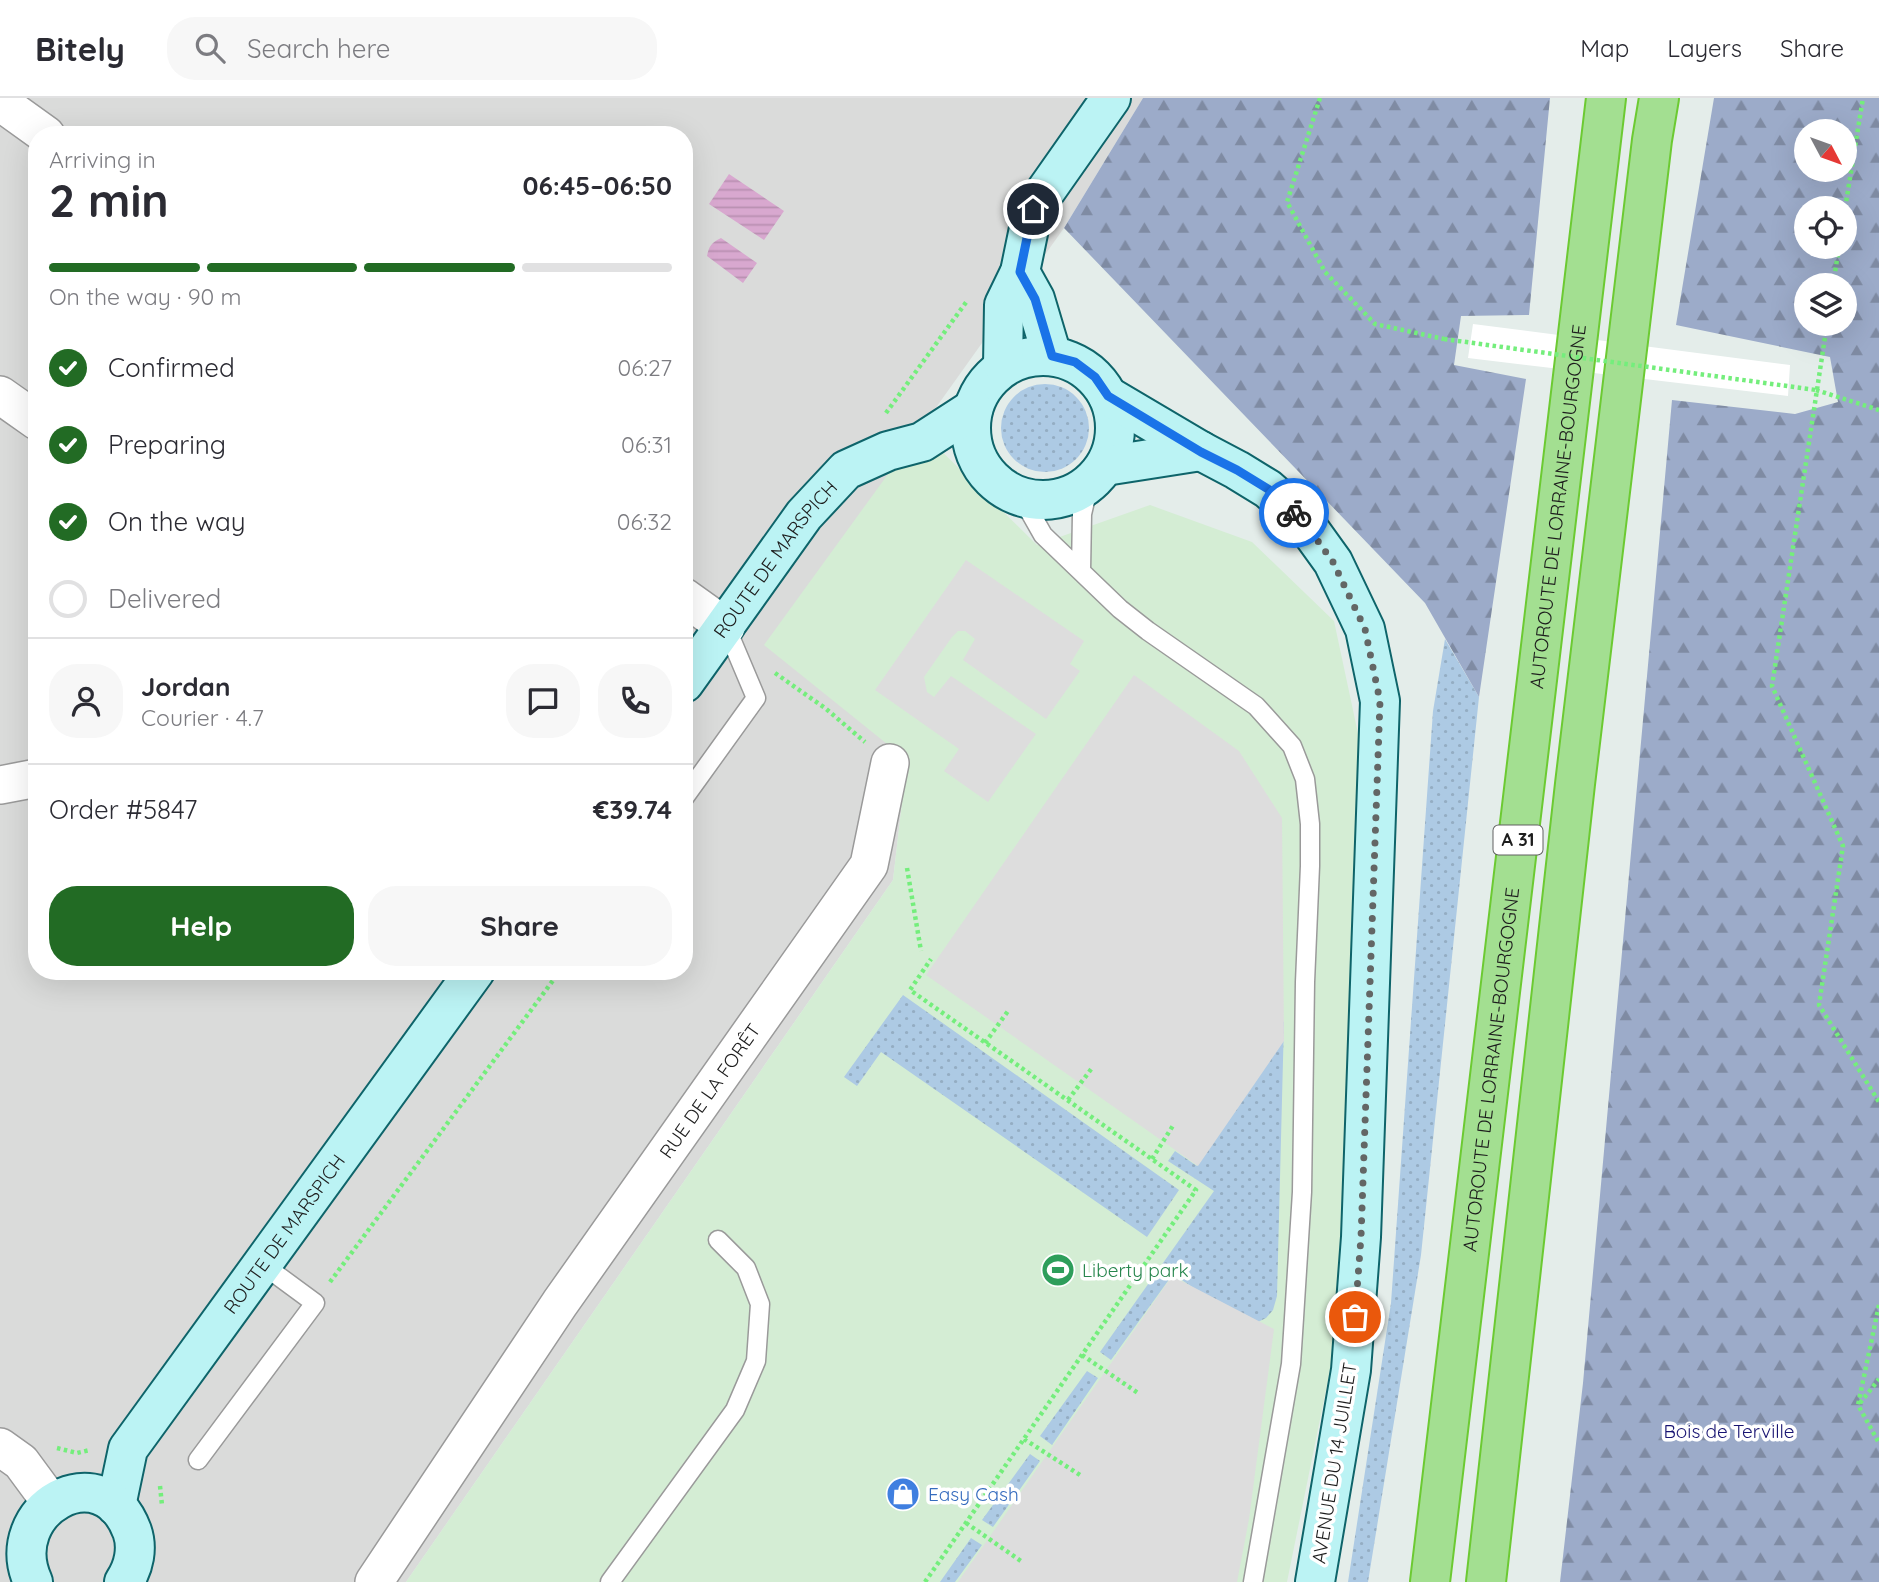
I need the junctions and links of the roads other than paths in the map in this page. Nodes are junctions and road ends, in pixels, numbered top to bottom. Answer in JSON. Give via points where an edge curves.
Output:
{"nodes":[{"id":1,"x":1111,"y":98,"type":"edge"},
{"id":2,"x":1606,"y":98,"type":"edge"},
{"id":3,"x":1659,"y":98,"type":"edge"},
{"id":4,"x":0,"y":102,"type":"edge"},
{"id":5,"x":33,"y":126,"type":"edge"},
{"id":6,"x":1020,"y":272,"type":"junction"},
{"id":7,"x":1052,"y":356,"type":"junction"},
{"id":8,"x":1003,"y":365,"type":"junction"},
{"id":9,"x":0,"y":396,"type":"edge"},
{"id":10,"x":1108,"y":396,"type":"junction"},
{"id":11,"x":973,"y":409,"type":"junction"},
{"id":12,"x":28,"y":415,"type":"edge"},
{"id":13,"x":922,"y":442,"type":"junction"},
{"id":14,"x":974,"y":450,"type":"junction"},
{"id":15,"x":1201,"y":452,"type":"junction"},
{"id":16,"x":1097,"y":475,"type":"junction"},
{"id":17,"x":1022,"y":498,"type":"junction"},
{"id":18,"x":1081,"y":571,"type":"junction"},
{"id":19,"x":693,"y":603,"type":"edge"},
{"id":20,"x":726,"y":627,"type":"junction"},
{"id":21,"x":693,"y":671,"type":"edge"},
{"id":22,"x":890,"y":764,"type":"road end"},
{"id":23,"x":28,"y":780,"type":"edge"},
{"id":24,"x":0,"y":785,"type":"edge"},
{"id":25,"x":693,"y":786,"type":"edge"},
{"id":26,"x":468,"y":980,"type":"edge"},
{"id":27,"x":718,"y":1240,"type":"dead end"},
{"id":28,"x":262,"y":1264,"type":"junction"},
{"id":29,"x":0,"y":1447,"type":"edge"},
{"id":30,"x":198,"y":1460,"type":"dead end"},
{"id":31,"x":49,"y":1500,"type":"junction"},
{"id":32,"x":116,"y":1506,"type":"junction"},
{"id":33,"x":33,"y":1582,"type":"edge"},
{"id":34,"x":124,"y":1582,"type":"edge"},
{"id":35,"x":374,"y":1582,"type":"edge"},
{"id":36,"x":610,"y":1582,"type":"edge"},
{"id":37,"x":1254,"y":1582,"type":"edge"},
{"id":38,"x":1315,"y":1582,"type":"edge"},
{"id":39,"x":1430,"y":1582,"type":"edge"},
{"id":40,"x":1486,"y":1582,"type":"edge"}],
"edges":[{"from":1,"to":6,"type":"main road","via":[[1033,209]]},
{"from":2,"to":39,"type":"highway","name":"AUTOROUTE DE LORRAINE-BOURGOGNE","number":"A 31"},
{"from":3,"to":40,"type":"highway","number":"A 31","via":[[1581,734]]},
{"from":4,"to":5,"type":"street"},
{"from":6,"to":7,"type":"main road","via":[[1035,299]]},
{"from":6,"to":8,"type":"main road","via":[[1004,305]]},
{"from":7,"to":8,"type":"main road","via":[[1031,356]]},
{"from":7,"to":10,"type":"main road","via":[[1075,362],[1095,377]]},
{"from":8,"to":11,"type":"main road","via":[[981,390]]},
{"from":9,"to":12,"type":"street"},
{"from":10,"to":15,"type":"main road","name":"AVENUE DU 14 JUILLET"},
{"from":10,"to":16,"type":"main road","via":[[1115,420],[1114,444]]},
{"from":11,"to":13,"type":"main road"},
{"from":11,"to":14,"type":"main road"},
{"from":13,"to":14,"type":"main road"},
{"from":13,"to":20,"type":"main road","name":"ROUTE DE MARSPICH","via":[[846,470],[804,515]]},
{"from":14,"to":17,"type":"main road","via":[[984,471]]},
{"from":15,"to":16,"type":"main road"},
{"from":15,"to":38,"type":"main road","name":"AVENUE DU 14 JUILLET","via":[[1268,489],[1302,519],[1333,562],[1365,629],[1380,701],[1361,1237],[1351,1370]]},
{"from":16,"to":17,"type":"main road","via":[[1069,496],[1045,501]]},
{"from":16,"to":18,"type":"lane","via":[[1082,514]]},
{"from":17,"to":18,"type":"lane","via":[[1043,534]]},
{"from":18,"to":37,"type":"lane","via":[[1147,631],[1256,706],[1292,746],[1305,779],[1310,866],[1302,1192],[1294,1318],[1291,1364]]},
{"from":19,"to":20,"type":"street"},
{"from":20,"to":21,"type":"main road","name":"ROUTE DE MARSPICH"},
{"from":20,"to":25,"type":"lane","via":[[756,698]]},
{"from":22,"to":35,"type":"street","name":"RUE DE LA FORÊT","via":[[869,865],[560,1303]]},
{"from":23,"to":24,"type":"street"},
{"from":26,"to":28,"type":"main road","name":"ROUTE DE MARSPICH"},
{"from":27,"to":36,"type":"lane","via":[[746,1268],[760,1304],[756,1361],[735,1410]]},
{"from":28,"to":30,"type":"lane","via":[[315,1303]]},
{"from":28,"to":32,"type":"main road","name":"ROUTE DE MARSPICH","via":[[128,1449]]},
{"from":29,"to":31,"type":"street","via":[[21,1462]]},
{"from":31,"to":32,"type":"main road","via":[[84,1492],[102,1496]]},
{"from":31,"to":33,"type":"main road","via":[[37,1510],[23,1536],[23,1559]]},
{"from":32,"to":34,"type":"main road","via":[[135,1538],[135,1556]]}]}
